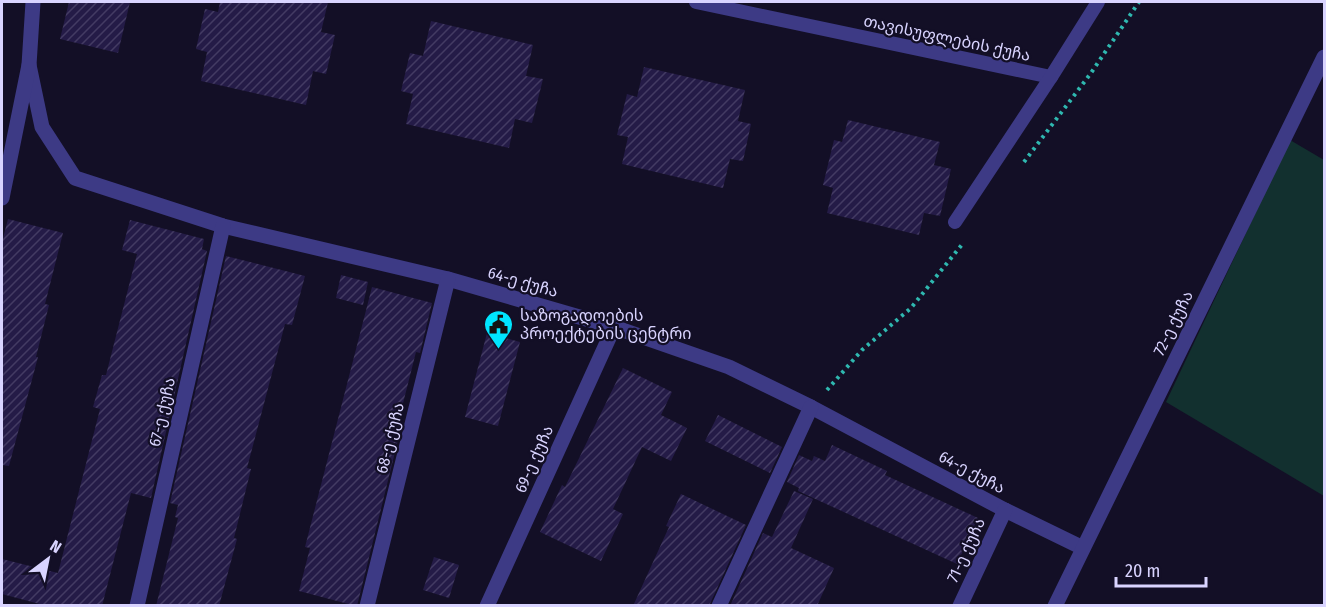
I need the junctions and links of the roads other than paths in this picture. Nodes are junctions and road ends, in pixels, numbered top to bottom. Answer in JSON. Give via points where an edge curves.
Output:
{"nodes":[{"id":1,"x":33,"y":2,"type":"edge"},
{"id":2,"x":696,"y":2,"type":"edge"},
{"id":3,"x":1098,"y":2,"type":"edge"},
{"id":4,"x":1324,"y":57,"type":"edge"},
{"id":5,"x":29,"y":65,"type":"junction"},
{"id":6,"x":1051,"y":77,"type":"junction"},
{"id":7,"x":2,"y":198,"type":"edge"},
{"id":8,"x":955,"y":222,"type":"dead end"},
{"id":9,"x":223,"y":226,"type":"junction"},
{"id":10,"x":448,"y":279,"type":"junction"},
{"id":11,"x":614,"y":327,"type":"junction"},
{"id":12,"x":812,"y":408,"type":"junction"},
{"id":13,"x":1005,"y":510,"type":"junction"},
{"id":14,"x":1083,"y":548,"type":"junction"},
{"id":15,"x":137,"y":606,"type":"edge"},
{"id":16,"x":367,"y":606,"type":"edge"},
{"id":17,"x":488,"y":606,"type":"edge"},
{"id":18,"x":719,"y":606,"type":"edge"},
{"id":19,"x":960,"y":606,"type":"edge"},
{"id":20,"x":1055,"y":606,"type":"edge"}],
"edges":[{"from":1,"to":5,"type":"street"},
{"from":2,"to":6,"type":"lane","name":"თავისუფლების ქუჩა"},
{"from":3,"to":6,"type":"lane"},
{"from":4,"to":14,"type":"street","name":"72-ე ქუჩა"},
{"from":5,"to":7,"type":"street"},
{"from":5,"to":9,"type":"street","name":"64-ე ქუჩა","via":[[42,126],[75,178]]},
{"from":6,"to":8,"type":"lane"},
{"from":9,"to":10,"type":"street","name":"64-ე ქუჩა"},
{"from":9,"to":15,"type":"street","name":"67-ე ქუჩა"},
{"from":10,"to":11,"type":"street","name":"64-ე ქუჩა"},
{"from":10,"to":16,"type":"street","name":"68-ე ქუჩა"},
{"from":11,"to":12,"type":"street","name":"64-ე ქუჩა","via":[[729,368]]},
{"from":11,"to":17,"type":"street","name":"69-ე ქუჩა"},
{"from":12,"to":13,"type":"street","name":"64-ე ქუჩა"},
{"from":12,"to":18,"type":"street"},
{"from":13,"to":14,"type":"street","name":"64-ე ქუჩა"},
{"from":13,"to":19,"type":"street","name":"71-ე ქუჩა"},
{"from":14,"to":20,"type":"street","name":"72-ე ქუჩა"}]}
